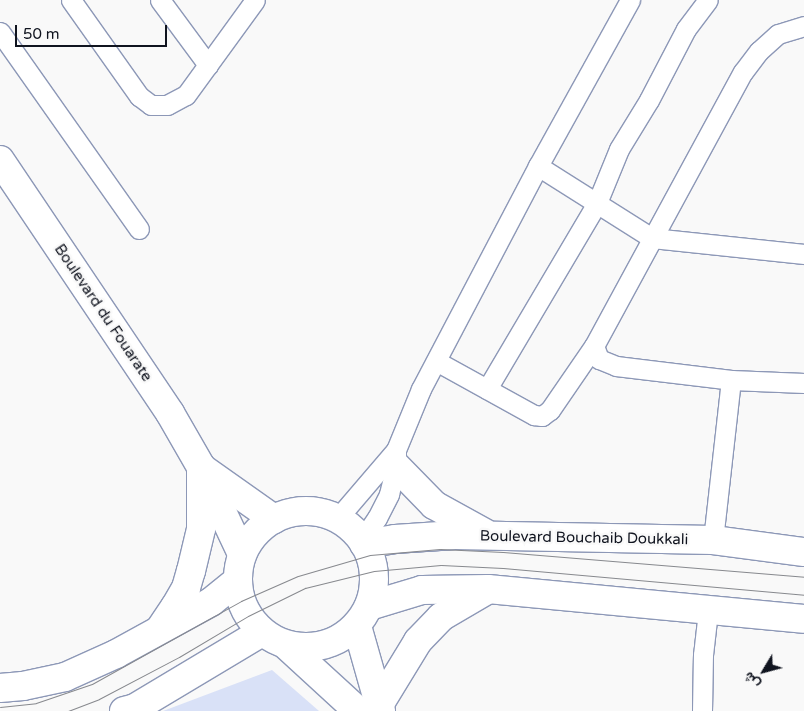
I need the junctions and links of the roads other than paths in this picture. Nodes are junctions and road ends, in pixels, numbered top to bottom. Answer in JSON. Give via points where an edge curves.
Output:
{"nodes":[{"id":1,"x":71,"y":0,"type":"edge"},
{"id":2,"x":160,"y":0,"type":"edge"},
{"id":3,"x":255,"y":0,"type":"edge"},
{"id":4,"x":630,"y":0,"type":"edge"},
{"id":5,"x":708,"y":0,"type":"edge"},
{"id":6,"x":804,"y":26,"type":"edge"},
{"id":7,"x":0,"y":32,"type":"edge"},
{"id":8,"x":208,"y":65,"type":"junction"},
{"id":9,"x":0,"y":160,"type":"edge"},
{"id":10,"x":538,"y":166,"type":"junction"},
{"id":11,"x":597,"y":203,"type":"junction"},
{"id":12,"x":138,"y":229,"type":"dead end"},
{"id":13,"x":652,"y":238,"type":"junction"},
{"id":14,"x":804,"y":254,"type":"edge"},
{"id":15,"x":594,"y":346,"type":"junction"},
{"id":16,"x":436,"y":362,"type":"junction"},
{"id":17,"x":731,"y":380,"type":"junction"},
{"id":18,"x":804,"y":383,"type":"edge"},
{"id":19,"x":487,"y":389,"type":"junction"},
{"id":20,"x":396,"y":458,"type":"junction"},
{"id":21,"x":201,"y":467,"type":"junction"},
{"id":22,"x":274,"y":519,"type":"junction"},
{"id":23,"x":337,"y":519,"type":"junction"},
{"id":24,"x":491,"y":535,"type":"junction"},
{"id":25,"x":712,"y":540,"type":"junction"},
{"id":26,"x":363,"y":542,"type":"junction"},
{"id":27,"x":804,"y":552,"type":"edge"},
{"id":28,"x":242,"y":554,"type":"junction"},
{"id":29,"x":237,"y":581,"type":"junction"},
{"id":30,"x":488,"y":590,"type":"junction"},
{"id":31,"x":708,"y":612,"type":"junction"},
{"id":32,"x":363,"y":616,"type":"junction"},
{"id":33,"x":804,"y":619,"type":"edge"},
{"id":34,"x":262,"y":632,"type":"junction"},
{"id":35,"x":157,"y":633,"type":"junction"},
{"id":36,"x":287,"y":646,"type":"junction"},
{"id":37,"x":0,"y":688,"type":"edge"},
{"id":38,"x":372,"y":709,"type":"edge"},
{"id":39,"x":124,"y":711,"type":"edge"},
{"id":40,"x":702,"y":711,"type":"edge"}],
"edges":[{"from":1,"to":8,"type":"street","via":[[138,96],[151,105],[167,106],[186,95]]},
{"from":2,"to":8,"type":"street"},
{"from":3,"to":8,"type":"street"},
{"from":4,"to":10,"type":"street"},
{"from":5,"to":11,"type":"street","via":[[686,29],[619,149]]},
{"from":6,"to":13,"type":"street","via":[[778,34],[743,72]]},
{"from":7,"to":12,"type":"street"},
{"from":9,"to":21,"type":"main road","name":"Boulevard du Fouarate","via":[[170,413]]},
{"from":10,"to":11,"type":"street"},
{"from":10,"to":16,"type":"street"},
{"from":11,"to":13,"type":"street"},
{"from":11,"to":19,"type":"street"},
{"from":13,"to":14,"type":"street"},
{"from":13,"to":15,"type":"street"},
{"from":15,"to":17,"type":"street","via":[[599,359],[616,366]]},
{"from":15,"to":19,"type":"street","via":[[550,410],[542,416],[534,415]]},
{"from":16,"to":19,"type":"street"},
{"from":16,"to":20,"type":"street","via":[[413,406]]},
{"from":17,"to":18,"type":"street"},
{"from":17,"to":25,"type":"street"},
{"from":20,"to":23,"type":"street"},
{"from":20,"to":24,"type":"main road","via":[[434,505]]},
{"from":20,"to":26,"type":"street","via":[[389,494]]},
{"from":21,"to":22,"type":"main road","name":"Boulevard du Fouarate"},
{"from":21,"to":28,"type":"main road","name":"Boulevard du Fouarate"},
{"from":21,"to":35,"type":"main road","via":[[201,529],[191,571],[186,588]]},
{"from":22,"to":23,"type":"main road","via":[[294,512],[316,512]]},
{"from":22,"to":28,"type":"main road","via":[[255,534]]},
{"from":23,"to":26,"type":"main road"},
{"from":24,"to":25,"type":"main road","name":"Boulevard Bouchaib Doukkali"},
{"from":24,"to":26,"type":"main road","name":"Boulevard Bouchaib Doukkali"},
{"from":25,"to":27,"type":"main road","name":"Boulevard Bouchaib Doukkali"},
{"from":26,"to":32,"type":"main road","via":[[374,571],[374,589]]},
{"from":28,"to":29,"type":"main road"},
{"from":29,"to":34,"type":"main road","via":[[241,602]]},
{"from":29,"to":35,"type":"main road","via":[[211,602]]},
{"from":30,"to":31,"type":"main road"},
{"from":30,"to":32,"type":"main road","via":[[422,590]]},
{"from":30,"to":38,"type":"main road","via":[[435,623],[418,641]]},
{"from":31,"to":33,"type":"main road"},
{"from":31,"to":40,"type":"street"},
{"from":32,"to":36,"type":"main road","via":[[338,640],[316,647]]},
{"from":32,"to":38,"type":"main road"},
{"from":34,"to":36,"type":"main road"},
{"from":34,"to":39,"type":"main road","via":[[135,708]]},
{"from":35,"to":37,"type":"main road","via":[[65,677]]},
{"from":36,"to":38,"type":"main road"}]}
